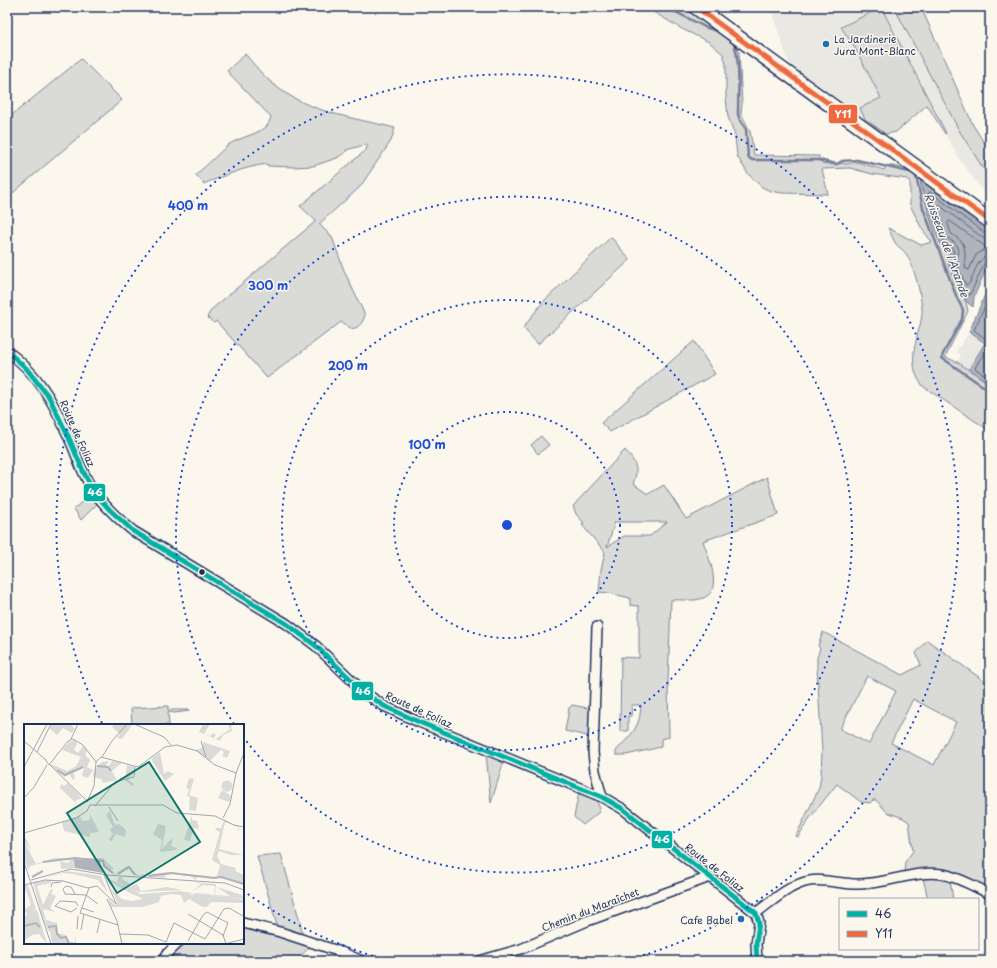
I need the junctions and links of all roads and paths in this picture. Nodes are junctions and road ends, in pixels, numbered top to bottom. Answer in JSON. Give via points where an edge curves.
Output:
{"nodes":[{"id":1,"x":696,"y":7,"type":"edge"},
{"id":2,"x":990,"y":221,"type":"edge"},
{"id":3,"x":7,"y":351,"type":"edge"},
{"id":4,"x":597,"y":627,"type":"dead end"},
{"id":5,"x":602,"y":797,"type":"junction"},
{"id":6,"x":710,"y":877,"type":"junction"},
{"id":7,"x":990,"y":894,"type":"edge"},
{"id":8,"x":756,"y":913,"type":"junction"},
{"id":9,"x":244,"y":923,"type":"edge"},
{"id":10,"x":177,"y":944,"type":"edge"},
{"id":11,"x":758,"y":960,"type":"edge"},
{"id":12,"x":163,"y":961,"type":"edge"},
{"id":13,"x":362,"y":961,"type":"edge"},
{"id":14,"x":479,"y":961,"type":"edge"}],
"edges":[{"from":1,"to":2,"type":"main road"},
{"from":3,"to":5,"type":"street","name":"Route de Foliaz","via":[[45,389],[91,487],[111,512],[133,531],[287,624],[384,706]]},
{"from":4,"to":5,"type":"street","via":[[593,752]]},
{"from":5,"to":6,"type":"street","name":"Route de Foliaz","via":[[638,819]]},
{"from":6,"to":8,"type":"street","name":"Route de Foliaz"},
{"from":6,"to":14,"type":"street","name":"Chemin du Maraîchet","via":[[587,921],[521,949]]},
{"from":7,"to":8,"type":"street","via":[[951,876],[936,874],[858,884],[813,880],[789,889]]},
{"from":8,"to":11,"type":"street","via":[[759,923],[756,944]]},
{"from":9,"to":13,"type":"street","via":[[305,940]]},
{"from":10,"to":12,"type":"street"}]}
